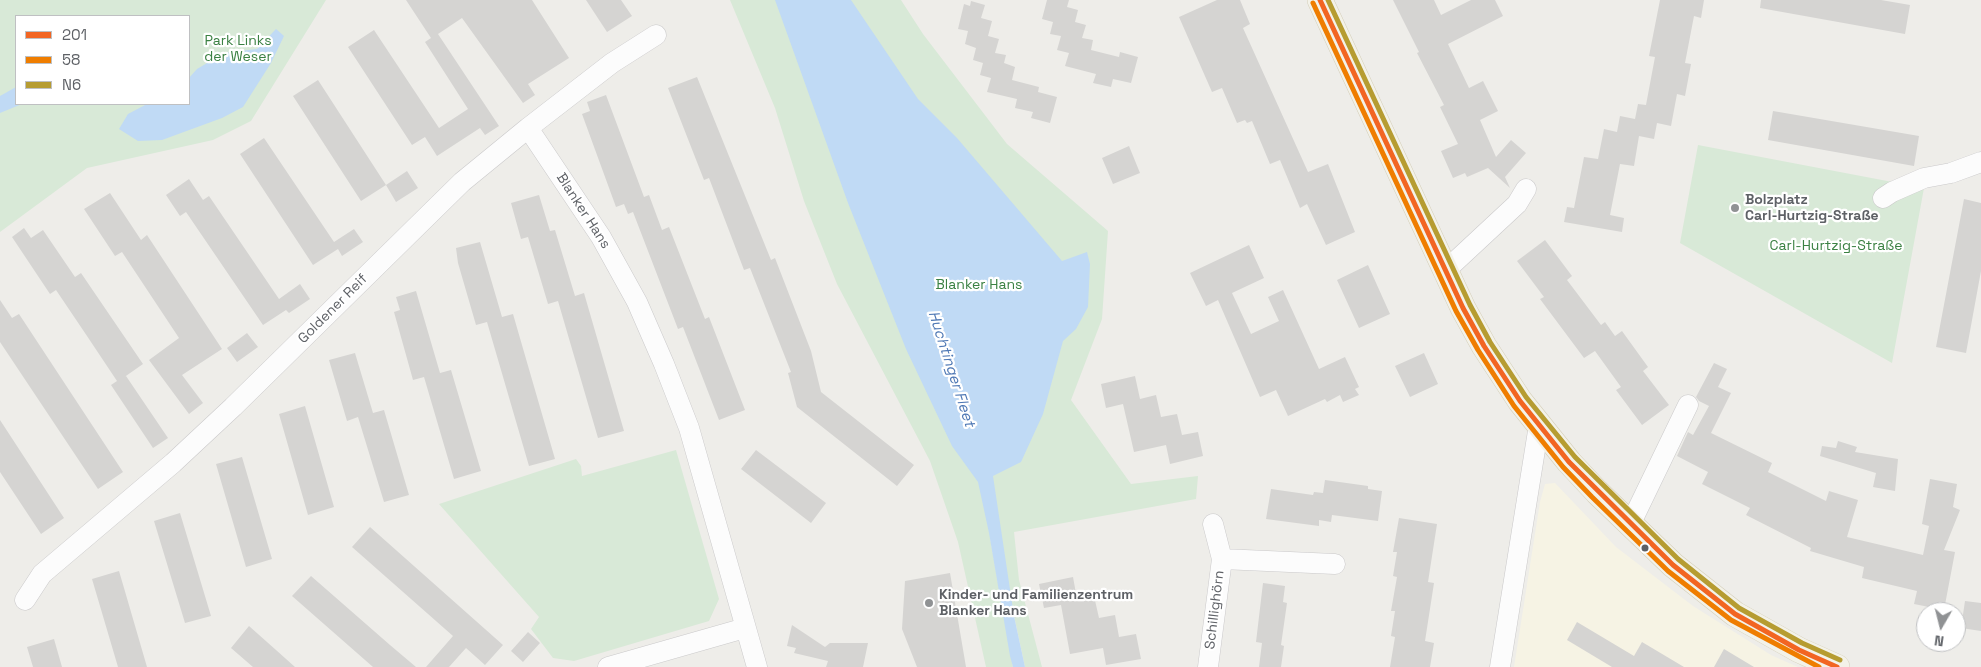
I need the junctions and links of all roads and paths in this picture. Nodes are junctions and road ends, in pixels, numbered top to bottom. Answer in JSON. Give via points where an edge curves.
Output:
{"nodes":[{"id":1,"x":1320,"y":0,"type":"edge"},
{"id":2,"x":656,"y":35,"type":"dead end"},
{"id":3,"x":528,"y":128,"type":"junction"},
{"id":4,"x":1981,"y":162,"type":"edge"},
{"id":5,"x":1526,"y":190,"type":"dead end"},
{"id":6,"x":1883,"y":198,"type":"dead end"},
{"id":7,"x":1445,"y":271,"type":"junction"},
{"id":8,"x":1688,"y":405,"type":"dead end"},
{"id":9,"x":1539,"y":425,"type":"junction"},
{"id":10,"x":1213,"y":524,"type":"dead end"},
{"id":11,"x":1630,"y":525,"type":"junction"},
{"id":12,"x":1222,"y":559,"type":"junction"},
{"id":13,"x":1335,"y":564,"type":"dead end"},
{"id":14,"x":25,"y":600,"type":"dead end"},
{"id":15,"x":745,"y":628,"type":"junction"},
{"id":16,"x":608,"y":667,"type":"edge"},
{"id":17,"x":757,"y":667,"type":"edge"},
{"id":18,"x":1208,"y":667,"type":"edge"},
{"id":19,"x":1500,"y":667,"type":"edge"},
{"id":20,"x":1837,"y":667,"type":"edge"}],
"edges":[{"from":1,"to":7,"type":"main road"},
{"from":2,"to":3,"type":"street","name":"Goldener Reif","via":[[612,63]]},
{"from":3,"to":14,"type":"street","name":"Goldener Reif","via":[[462,182],[173,463],[42,574]]},
{"from":3,"to":15,"type":"street","name":"Blanker Hans","via":[[601,237],[664,364],[689,428]]},
{"from":4,"to":6,"type":"street","via":[[1952,173],[1924,178]]},
{"from":5,"to":7,"type":"street","via":[[1517,204]]},
{"from":7,"to":9,"type":"main road","via":[[1484,346]]},
{"from":8,"to":11,"type":"street"},
{"from":9,"to":11,"type":"main road","via":[[1569,462]]},
{"from":9,"to":19,"type":"street"},
{"from":10,"to":12,"type":"street","name":"Schillighörn"},
{"from":11,"to":20,"type":"main road","via":[[1735,614]]},
{"from":12,"to":13,"type":"street"},
{"from":12,"to":18,"type":"street","name":"Schillighörn"},
{"from":15,"to":16,"type":"street"},
{"from":15,"to":17,"type":"street","name":"Blanker Hans"}]}
